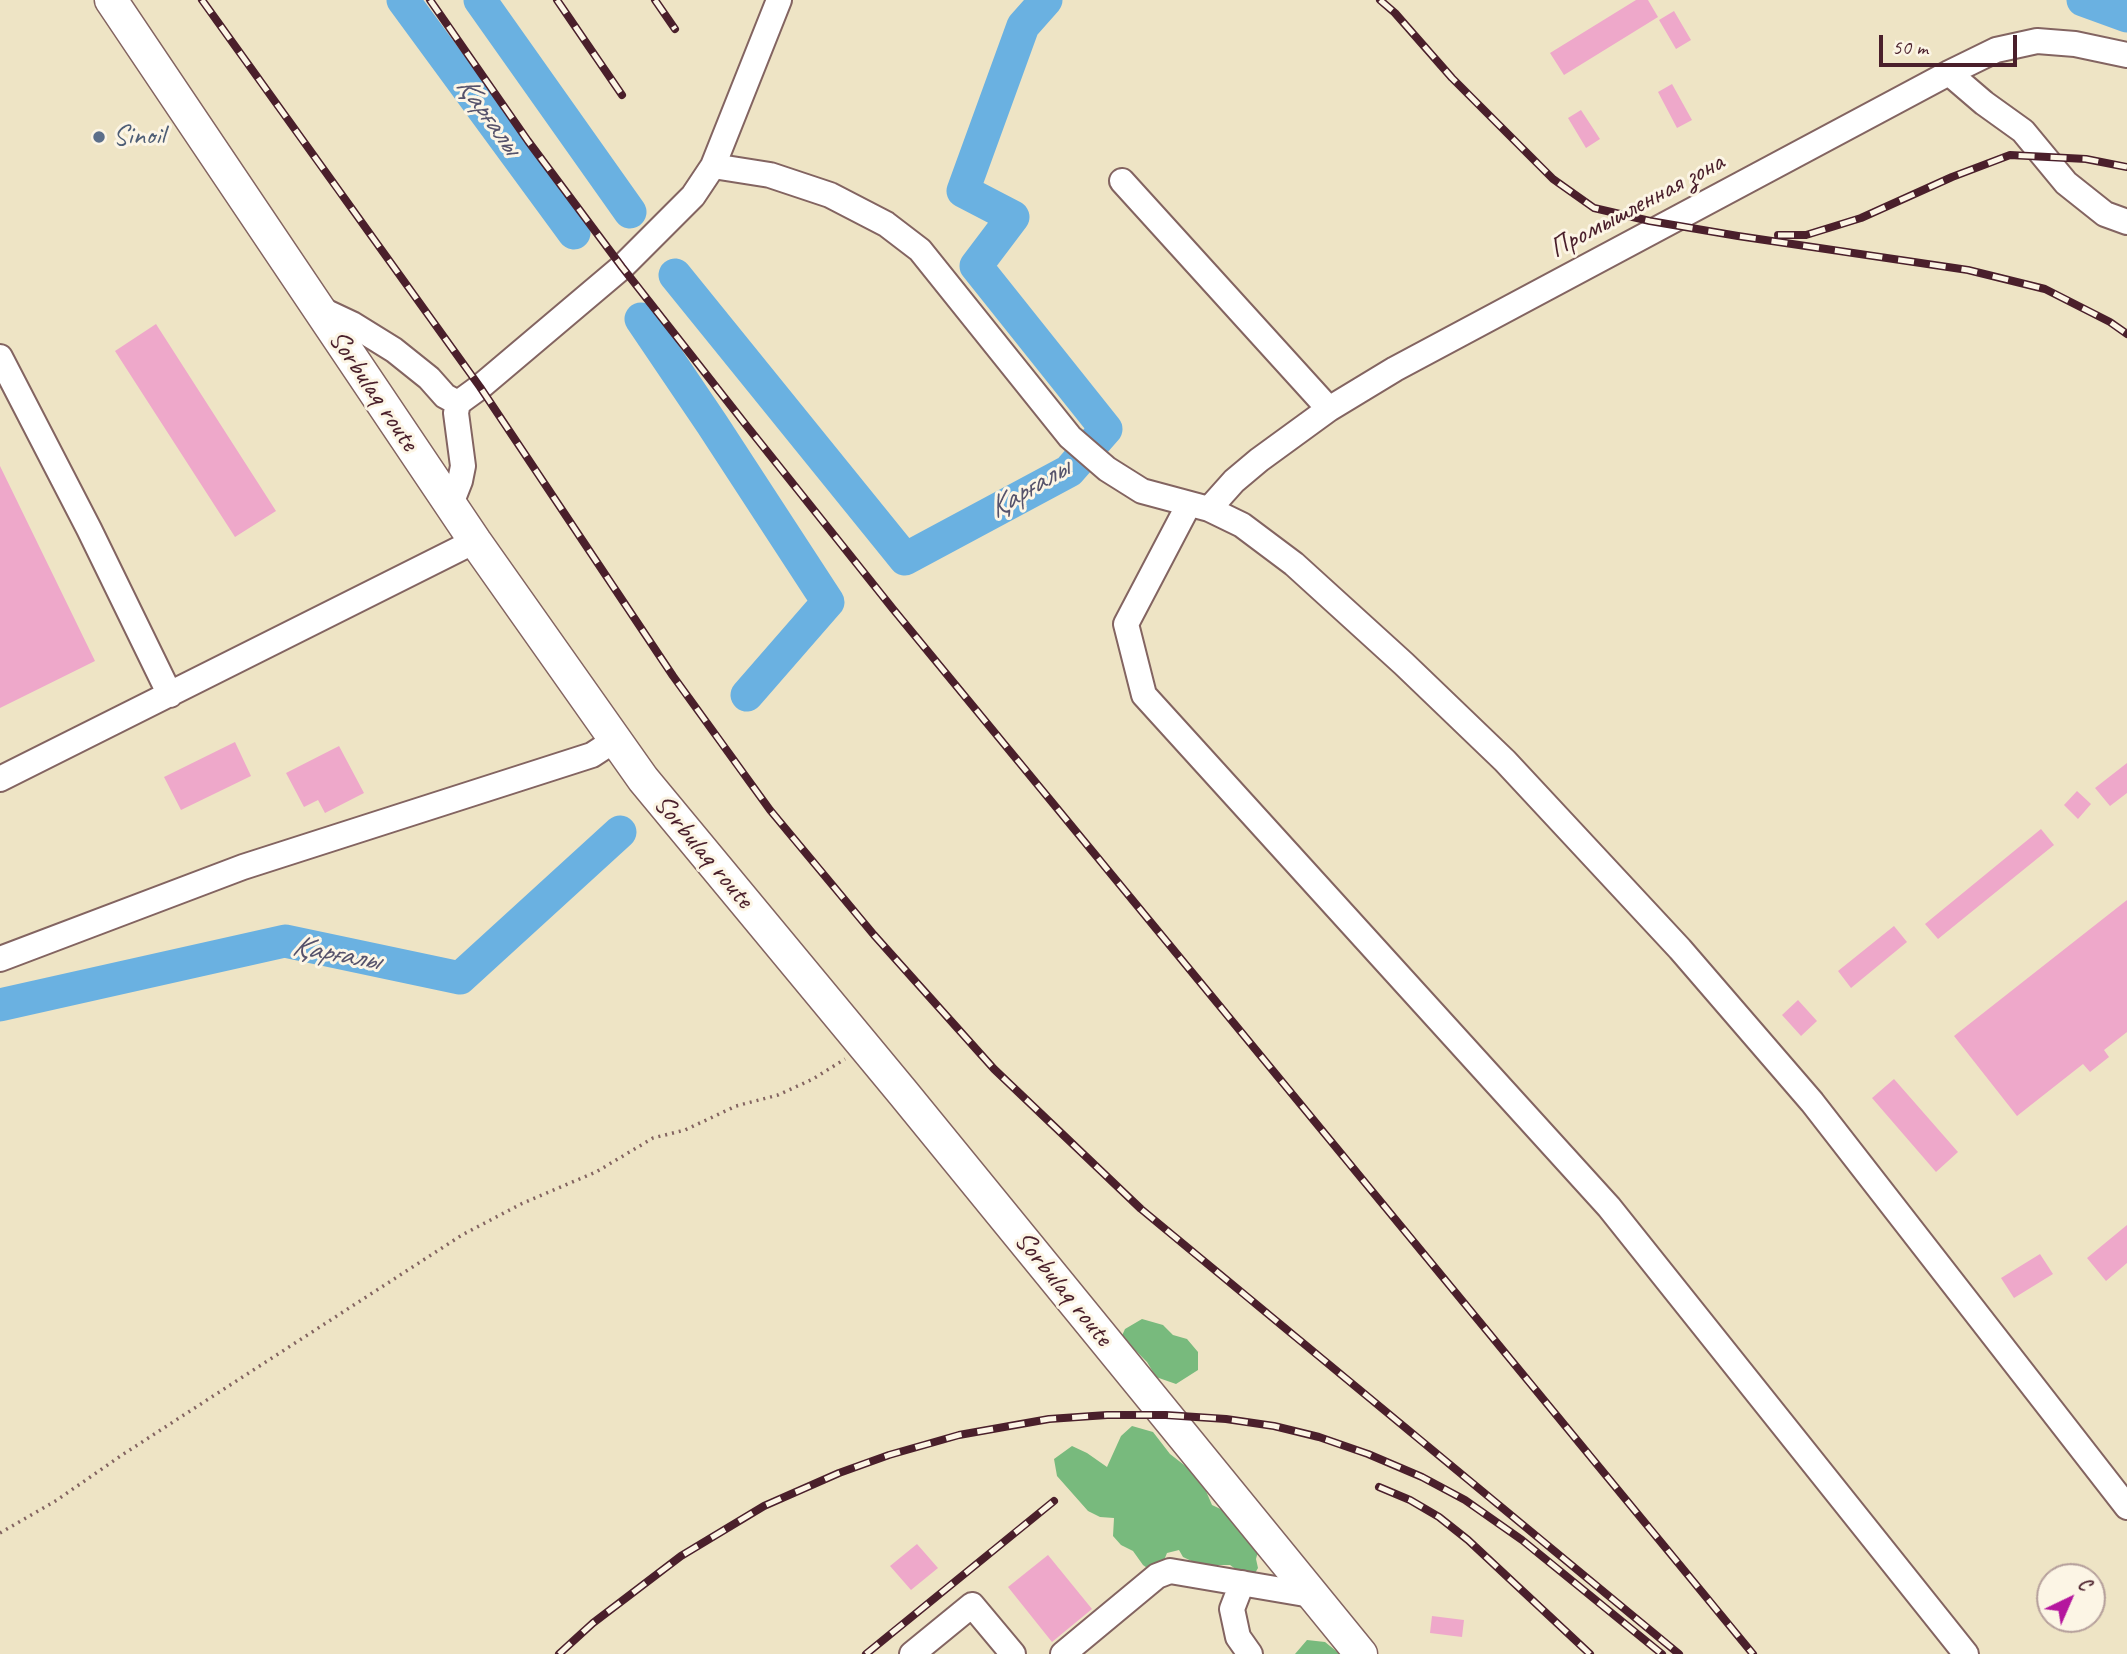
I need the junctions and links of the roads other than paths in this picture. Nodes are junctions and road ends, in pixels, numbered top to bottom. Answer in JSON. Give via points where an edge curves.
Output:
{"nodes":[{"id":1,"x":111,"y":0,"type":"edge"},
{"id":2,"x":779,"y":0,"type":"edge"},
{"id":3,"x":2127,"y":55,"type":"edge"},
{"id":4,"x":1950,"y":73,"type":"junction"},
{"id":5,"x":713,"y":166,"type":"junction"},
{"id":6,"x":1122,"y":181,"type":"dead end"},
{"id":7,"x":2127,"y":222,"type":"edge"},
{"id":8,"x":316,"y":307,"type":"junction"},
{"id":9,"x":0,"y":357,"type":"edge"},
{"id":10,"x":458,"y":402,"type":"junction"},
{"id":11,"x":1329,"y":410,"type":"junction"},
{"id":12,"x":450,"y":504,"type":"junction"},
{"id":13,"x":1199,"y":507,"type":"junction"},
{"id":14,"x":475,"y":541,"type":"junction"},
{"id":15,"x":170,"y":695,"type":"junction"},
{"id":16,"x":615,"y":740,"type":"junction"},
{"id":17,"x":0,"y":779,"type":"edge"},
{"id":18,"x":0,"y":959,"type":"edge"},
{"id":19,"x":2127,"y":1507,"type":"edge"},
{"id":20,"x":1242,"y":1583,"type":"junction"},
{"id":21,"x":1311,"y":1595,"type":"junction"},
{"id":22,"x":912,"y":1654,"type":"edge"},
{"id":23,"x":1013,"y":1654,"type":"edge"},
{"id":24,"x":1063,"y":1654,"type":"edge"},
{"id":25,"x":1250,"y":1654,"type":"edge"},
{"id":26,"x":1361,"y":1654,"type":"edge"},
{"id":27,"x":1966,"y":1654,"type":"edge"}],
"edges":[{"from":1,"to":8,"type":"main road","name":"Sorbulaq route"},
{"from":2,"to":5,"type":"street"},
{"from":3,"to":4,"type":"street","name":"Промышленная зона","via":[[2036,41],[1996,50]]},
{"from":4,"to":7,"type":"street","via":[[2024,131],[2066,183],[2105,214]]},
{"from":4,"to":11,"type":"street","name":"Промышленная зона","via":[[1395,369]]},
{"from":5,"to":10,"type":"street","via":[[693,196],[622,267]]},
{"from":5,"to":13,"type":"street","via":[[770,175],[830,195],[886,224],[920,250],[1070,437],[1107,469],[1143,491]]},
{"from":6,"to":11,"type":"street"},
{"from":8,"to":10,"type":"street","via":[[394,350],[445,396]]},
{"from":8,"to":12,"type":"main road","name":"Sorbulaq route"},
{"from":9,"to":15,"type":"street"},
{"from":10,"to":12,"type":"street","via":[[463,466]]},
{"from":11,"to":13,"type":"street","name":"Промышленная зона"},
{"from":12,"to":14,"type":"main road","name":"Sorbulaq route"},
{"from":13,"to":19,"type":"street","via":[[1241,524],[1294,564],[1404,664],[1505,761],[1680,948],[1812,1102]]},
{"from":13,"to":27,"type":"street","name":"Промышленная зона","via":[[1126,624],[1144,695],[1609,1208]]},
{"from":14,"to":15,"type":"street"},
{"from":14,"to":16,"type":"main road","name":"Sorbulaq route"},
{"from":15,"to":17,"type":"street"},
{"from":16,"to":18,"type":"street","via":[[592,755],[243,867]]},
{"from":16,"to":21,"type":"main road","name":"Sorbulaq route"},
{"from":20,"to":21,"type":"street"},
{"from":20,"to":24,"type":"street","via":[[1170,1571],[1157,1576]]},
{"from":20,"to":25,"type":"street","via":[[1232,1609],[1238,1637]]},
{"from":21,"to":26,"type":"main road","name":"Sorbulaq route"},
{"from":22,"to":23,"type":"street","via":[[972,1605]]}]}
